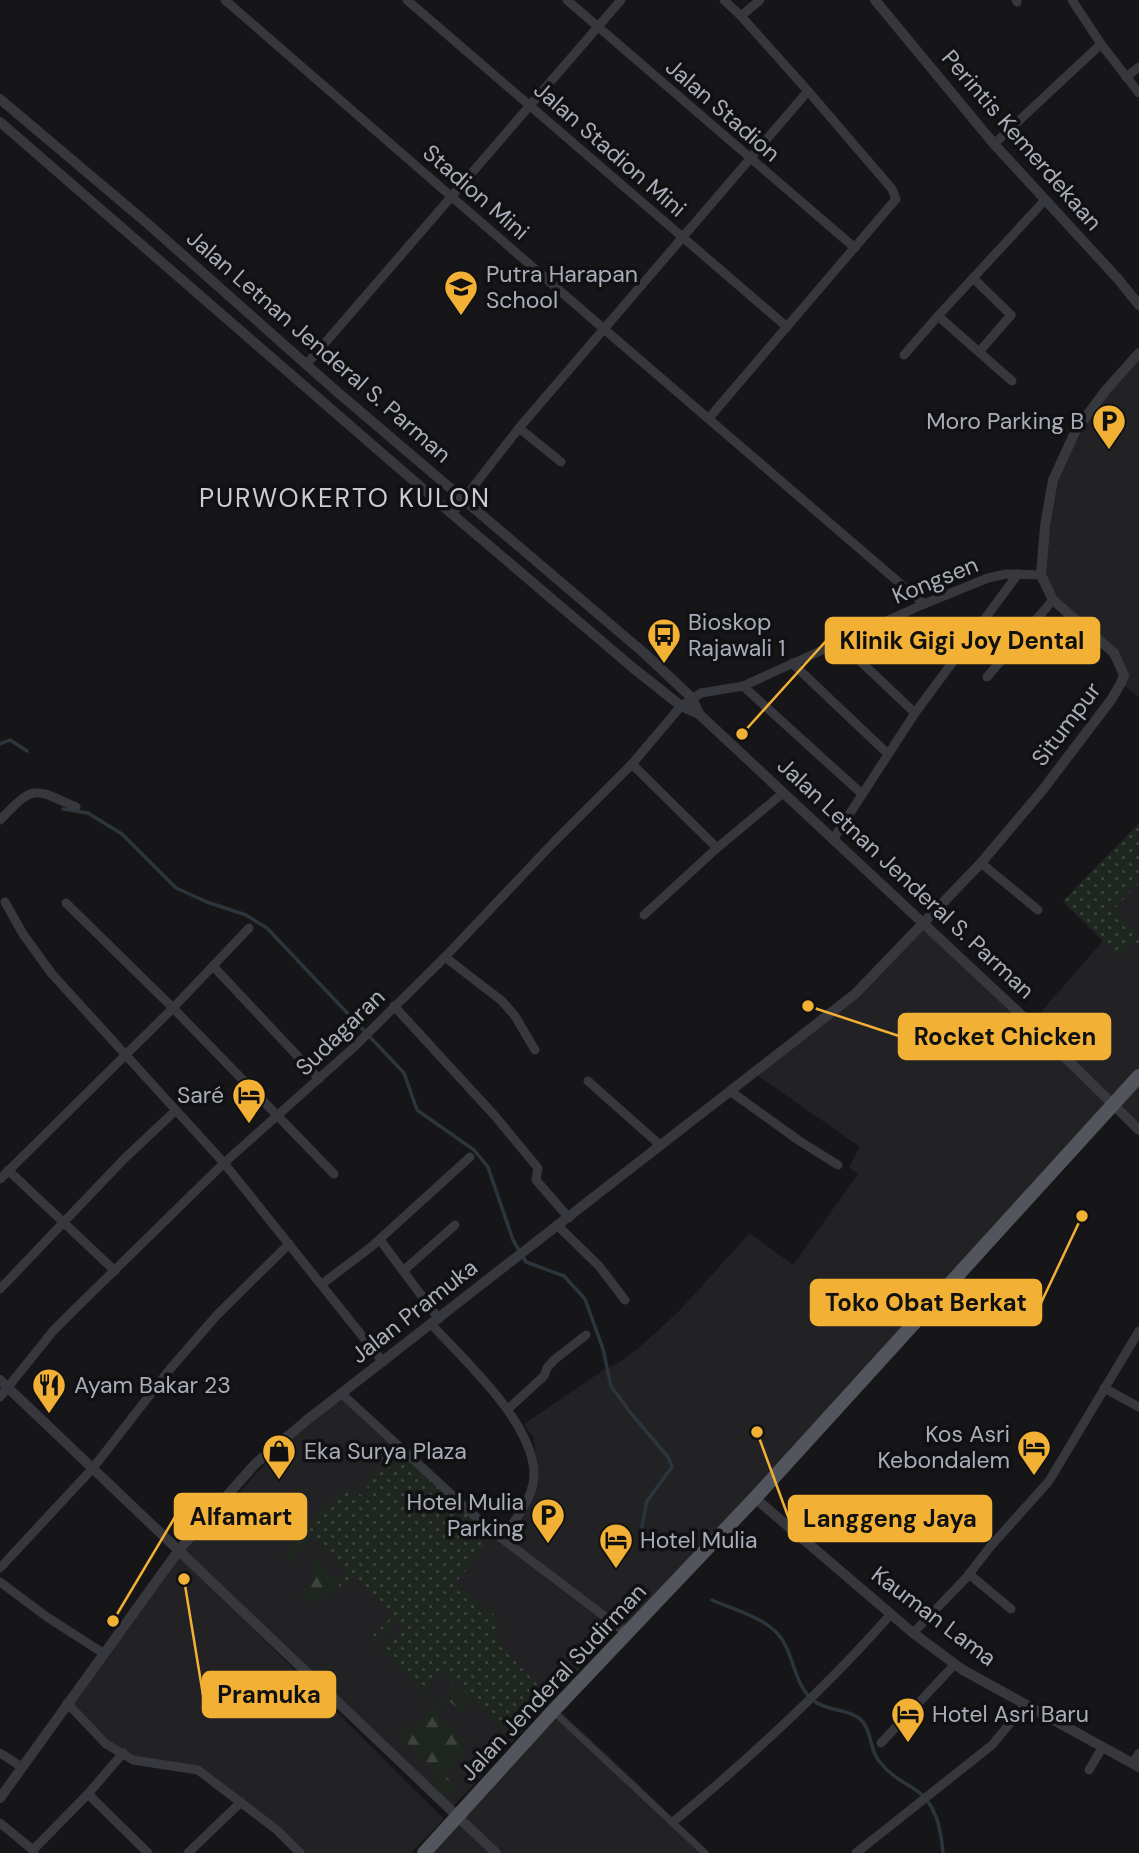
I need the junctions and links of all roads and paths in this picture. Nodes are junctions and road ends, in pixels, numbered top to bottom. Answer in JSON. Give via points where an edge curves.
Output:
{"nodes":[{"id":1,"x":225,"y":0,"type":"edge"},
{"id":2,"x":407,"y":0,"type":"edge"},
{"id":3,"x":567,"y":0,"type":"edge"},
{"id":4,"x":621,"y":0,"type":"edge"},
{"id":5,"x":724,"y":0,"type":"edge"},
{"id":6,"x":760,"y":0,"type":"edge"},
{"id":7,"x":875,"y":0,"type":"edge"},
{"id":8,"x":1072,"y":0,"type":"edge"},
{"id":9,"x":741,"y":16,"type":"junction"},
{"id":10,"x":598,"y":27,"type":"junction"},
{"id":11,"x":1101,"y":44,"type":"junction"},
{"id":12,"x":1139,"y":67,"type":"edge"},
{"id":13,"x":1126,"y":77,"type":"junction"},
{"id":14,"x":808,"y":91,"type":"junction"},
{"id":15,"x":1139,"y":93,"type":"edge"},
{"id":16,"x":0,"y":99,"type":"edge"},
{"id":17,"x":531,"y":105,"type":"junction"},
{"id":18,"x":17,"y":113,"type":"junction"},
{"id":19,"x":3,"y":124,"type":"edge"},
{"id":20,"x":994,"y":144,"type":"junction"},
{"id":21,"x":750,"y":160,"type":"junction"},
{"id":22,"x":452,"y":197,"type":"junction"},
{"id":23,"x":1045,"y":200,"type":"junction"},
{"id":24,"x":683,"y":237,"type":"junction"},
{"id":25,"x":855,"y":248,"type":"junction"},
{"id":26,"x":973,"y":278,"type":"junction"},
{"id":27,"x":1139,"y":305,"type":"edge"},
{"id":28,"x":938,"y":316,"type":"junction"},
{"id":29,"x":787,"y":327,"type":"junction"},
{"id":30,"x":604,"y":330,"type":"junction"},
{"id":31,"x":979,"y":352,"type":"junction"},
{"id":32,"x":1139,"y":353,"type":"edge"},
{"id":33,"x":904,"y":355,"type":"dead end"},
{"id":34,"x":306,"y":365,"type":"junction"},
{"id":35,"x":1012,"y":381,"type":"dead end"},
{"id":36,"x":709,"y":418,"type":"junction"},
{"id":37,"x":519,"y":428,"type":"junction"},
{"id":38,"x":561,"y":462,"type":"dead end"},
{"id":39,"x":464,"y":500,"type":"junction"},
{"id":40,"x":452,"y":514,"type":"junction"},
{"id":41,"x":1018,"y":574,"type":"junction"},
{"id":42,"x":1041,"y":575,"type":"junction"},
{"id":43,"x":1053,"y":600,"type":"junction"},
{"id":44,"x":924,"y":604,"type":"junction"},
{"id":45,"x":588,"y":605,"type":"junction"},
{"id":46,"x":575,"y":618,"type":"junction"},
{"id":47,"x":839,"y":642,"type":"junction"},
{"id":48,"x":792,"y":663,"type":"junction"},
{"id":49,"x":987,"y":677,"type":"dead end"},
{"id":50,"x":743,"y":685,"type":"junction"},
{"id":51,"x":692,"y":698,"type":"junction"},
{"id":52,"x":681,"y":706,"type":"junction"},
{"id":53,"x":699,"y":713,"type":"junction"},
{"id":54,"x":915,"y":713,"type":"junction"},
{"id":55,"x":888,"y":754,"type":"junction"},
{"id":56,"x":632,"y":764,"type":"junction"},
{"id":57,"x":783,"y":793,"type":"junction"},
{"id":58,"x":862,"y":794,"type":"junction"},
{"id":59,"x":76,"y":807,"type":"dead end"},
{"id":60,"x":0,"y":819,"type":"edge"},
{"id":61,"x":834,"y":838,"type":"junction"},
{"id":62,"x":717,"y":848,"type":"junction"},
{"id":63,"x":981,"y":863,"type":"junction"},
{"id":64,"x":5,"y":902,"type":"dead end"},
{"id":65,"x":66,"y":903,"type":"dead end"},
{"id":66,"x":1038,"y":910,"type":"dead end"},
{"id":67,"x":644,"y":915,"type":"dead end"},
{"id":68,"x":924,"y":924,"type":"junction"},
{"id":69,"x":249,"y":928,"type":"dead end"},
{"id":70,"x":446,"y":957,"type":"junction"},
{"id":71,"x":213,"y":966,"type":"junction"},
{"id":72,"x":394,"y":1006,"type":"junction"},
{"id":73,"x":173,"y":1008,"type":"junction"},
{"id":74,"x":535,"y":1050,"type":"dead end"},
{"id":75,"x":126,"y":1053,"type":"junction"},
{"id":76,"x":1139,"y":1076,"type":"edge"},
{"id":77,"x":319,"y":1079,"type":"junction"},
{"id":78,"x":587,"y":1082,"type":"dead end"},
{"id":79,"x":730,"y":1091,"type":"junction"},
{"id":80,"x":1112,"y":1105,"type":"junction"},
{"id":81,"x":175,"y":1111,"type":"junction"},
{"id":82,"x":278,"y":1116,"type":"junction"},
{"id":83,"x":1139,"y":1130,"type":"edge"},
{"id":84,"x":660,"y":1145,"type":"junction"},
{"id":85,"x":470,"y":1157,"type":"dead end"},
{"id":86,"x":224,"y":1163,"type":"junction"},
{"id":87,"x":838,"y":1165,"type":"dead end"},
{"id":88,"x":8,"y":1170,"type":"junction"},
{"id":89,"x":334,"y":1174,"type":"dead end"},
{"id":90,"x":0,"y":1179,"type":"edge"},
{"id":91,"x":569,"y":1218,"type":"junction"},
{"id":92,"x":63,"y":1222,"type":"junction"},
{"id":93,"x":455,"y":1225,"type":"dead end"},
{"id":94,"x":557,"y":1225,"type":"junction"},
{"id":95,"x":380,"y":1240,"type":"junction"},
{"id":96,"x":289,"y":1244,"type":"junction"},
{"id":97,"x":115,"y":1271,"type":"junction"},
{"id":98,"x":403,"y":1271,"type":"junction"},
{"id":99,"x":322,"y":1284,"type":"junction"},
{"id":100,"x":0,"y":1289,"type":"edge"},
{"id":101,"x":625,"y":1300,"type":"dead end"},
{"id":102,"x":436,"y":1322,"type":"junction"},
{"id":103,"x":1139,"y":1331,"type":"edge"},
{"id":104,"x":586,"y":1335,"type":"dead end"},
{"id":105,"x":383,"y":1362,"type":"junction"},
{"id":106,"x":4,"y":1383,"type":"edge"},
{"id":107,"x":1104,"y":1388,"type":"junction"},
{"id":108,"x":342,"y":1394,"type":"junction"},
{"id":109,"x":0,"y":1396,"type":"edge"},
{"id":110,"x":1139,"y":1407,"type":"edge"},
{"id":111,"x":508,"y":1409,"type":"junction"},
{"id":112,"x":93,"y":1468,"type":"junction"},
{"id":113,"x":755,"y":1498,"type":"junction"},
{"id":114,"x":501,"y":1538,"type":"junction"},
{"id":115,"x":179,"y":1550,"type":"junction"},
{"id":116,"x":0,"y":1568,"type":"edge"},
{"id":117,"x":969,"y":1574,"type":"junction"},
{"id":118,"x":0,"y":1582,"type":"edge"},
{"id":119,"x":1011,"y":1609,"type":"dead end"},
{"id":120,"x":891,"y":1614,"type":"junction"},
{"id":121,"x":913,"y":1633,"type":"junction"},
{"id":122,"x":628,"y":1634,"type":"junction"},
{"id":123,"x":103,"y":1653,"type":"junction"},
{"id":124,"x":955,"y":1664,"type":"junction"},
{"id":125,"x":67,"y":1703,"type":"junction"},
{"id":126,"x":1026,"y":1704,"type":"junction"},
{"id":127,"x":553,"y":1711,"type":"junction"},
{"id":128,"x":881,"y":1743,"type":"dead end"},
{"id":129,"x":1102,"y":1748,"type":"junction"},
{"id":130,"x":0,"y":1753,"type":"edge"},
{"id":131,"x":122,"y":1753,"type":"junction"},
{"id":132,"x":1137,"y":1761,"type":"edge"},
{"id":133,"x":22,"y":1767,"type":"junction"},
{"id":134,"x":1089,"y":1770,"type":"dead end"},
{"id":135,"x":88,"y":1794,"type":"junction"},
{"id":136,"x":0,"y":1798,"type":"edge"},
{"id":137,"x":241,"y":1802,"type":"junction"},
{"id":138,"x":456,"y":1817,"type":"junction"},
{"id":139,"x":0,"y":1822,"type":"edge"},
{"id":140,"x":673,"y":1822,"type":"junction"},
{"id":141,"x":34,"y":1852,"type":"edge"},
{"id":142,"x":148,"y":1853,"type":"edge"},
{"id":143,"x":188,"y":1853,"type":"edge"},
{"id":144,"x":300,"y":1853,"type":"edge"},
{"id":145,"x":424,"y":1853,"type":"edge"},
{"id":146,"x":496,"y":1853,"type":"edge"},
{"id":147,"x":705,"y":1853,"type":"edge"},
{"id":148,"x":856,"y":1853,"type":"edge"}],
"edges":[{"from":1,"to":22,"type":"street","name":"Stadion Mini"},
{"from":2,"to":17,"type":"street","name":"Jalan Stadion Mini"},
{"from":3,"to":10,"type":"street","name":"Jalan Stadion"},
{"from":4,"to":10,"type":"street"},
{"from":5,"to":9,"type":"street"},
{"from":6,"to":9,"type":"street"},
{"from":7,"to":20,"type":"street","name":"Perintis Kemerdekaan"},
{"from":8,"to":11,"type":"street"},
{"from":9,"to":14,"type":"street"},
{"from":10,"to":17,"type":"street"},
{"from":10,"to":21,"type":"street","name":"Jalan Stadion"},
{"from":11,"to":13,"type":"street"},
{"from":11,"to":20,"type":"street"},
{"from":12,"to":13,"type":"street"},
{"from":13,"to":15,"type":"street"},
{"from":14,"to":21,"type":"street"},
{"from":14,"to":25,"type":"street","via":[[895,194],[893,204]]},
{"from":16,"to":18,"type":"street","name":"Jalan Letnan Jenderal S. Parman"},
{"from":17,"to":22,"type":"street"},
{"from":17,"to":24,"type":"street","name":"Jalan Stadion Mini"},
{"from":18,"to":19,"type":"street"},
{"from":18,"to":34,"type":"street","name":"Jalan Letnan Jenderal S. Parman"},
{"from":19,"to":40,"type":"street","name":"Jalan Letnan Jenderal S. Parman"},
{"from":20,"to":23,"type":"street","name":"Perintis Kemerdekaan"},
{"from":21,"to":24,"type":"street"},
{"from":21,"to":25,"type":"street","name":"Jalan Stadion"},
{"from":22,"to":30,"type":"street","name":"Stadion Mini"},
{"from":22,"to":34,"type":"street"},
{"from":23,"to":26,"type":"street"},
{"from":23,"to":27,"type":"street","name":"Perintis Kemerdekaan"},
{"from":24,"to":29,"type":"street","name":"Jalan Stadion Mini"},
{"from":24,"to":30,"type":"street"},
{"from":25,"to":29,"type":"street"},
{"from":26,"to":28,"type":"street"},
{"from":26,"to":31,"type":"street","via":[[1011,315]]},
{"from":28,"to":31,"type":"street"},
{"from":28,"to":33,"type":"street"},
{"from":29,"to":36,"type":"street"},
{"from":30,"to":36,"type":"street","name":"Stadion Mini"},
{"from":30,"to":37,"type":"street"},
{"from":31,"to":35,"type":"street"},
{"from":32,"to":42,"type":"street","via":[[1076,430],[1053,480]]},
{"from":34,"to":39,"type":"street","name":"Jalan Letnan Jenderal S. Parman"},
{"from":36,"to":44,"type":"street","name":"Stadion Mini"},
{"from":37,"to":38,"type":"street"},
{"from":37,"to":39,"type":"street"},
{"from":39,"to":40,"type":"street"},
{"from":39,"to":45,"type":"street","name":"Jalan Letnan Jenderal S. Parman"},
{"from":40,"to":46,"type":"street","name":"Jalan Letnan Jenderal S. Parman"},
{"from":41,"to":42,"type":"street","name":"Kongsen"},
{"from":41,"to":44,"type":"street","name":"Kongsen","via":[[988,578]]},
{"from":41,"to":54,"type":"street"},
{"from":42,"to":43,"type":"street","name":"Situmpur"},
{"from":43,"to":49,"type":"street"},
{"from":43,"to":63,"type":"street","name":"Situmpur","via":[[1114,653],[1124,675],[1041,792]]},
{"from":44,"to":47,"type":"street","name":"Kongsen"},
{"from":45,"to":46,"type":"street"},
{"from":45,"to":51,"type":"street","name":"Jalan Letnan Jenderal S. Parman"},
{"from":46,"to":52,"type":"street","name":"Jalan Letnan Jenderal S. Parman"},
{"from":47,"to":48,"type":"street","name":"Kongsen"},
{"from":47,"to":54,"type":"street"},
{"from":48,"to":50,"type":"street","name":"Kongsen"},
{"from":48,"to":55,"type":"street"},
{"from":50,"to":51,"type":"street","name":"Kongsen"},
{"from":50,"to":58,"type":"street"},
{"from":51,"to":52,"type":"street","name":"Sudagaran"},
{"from":51,"to":53,"type":"street","name":"Jalan Letnan Jenderal S. Parman"},
{"from":52,"to":53,"type":"street","name":"Jalan Letnan Jenderal S. Parman"},
{"from":52,"to":56,"type":"street","name":"Sudagaran"},
{"from":53,"to":57,"type":"street","name":"Jalan Letnan Jenderal S. Parman"},
{"from":54,"to":55,"type":"street"},
{"from":55,"to":58,"type":"street"},
{"from":56,"to":62,"type":"street"},
{"from":56,"to":70,"type":"street","name":"Sudagaran"},
{"from":57,"to":61,"type":"street","name":"Jalan Letnan Jenderal S. Parman"},
{"from":57,"to":62,"type":"street"},
{"from":58,"to":61,"type":"street"},
{"from":59,"to":60,"type":"street","via":[[33,792]]},
{"from":61,"to":68,"type":"street","name":"Jalan Letnan Jenderal S. Parman"},
{"from":62,"to":67,"type":"street"},
{"from":63,"to":66,"type":"street"},
{"from":63,"to":68,"type":"street","name":"Situmpur"},
{"from":64,"to":75,"type":"street","via":[[52,974]]},
{"from":65,"to":73,"type":"street"},
{"from":68,"to":79,"type":"street","name":"Jalan Pramuka","via":[[855,994]]},
{"from":68,"to":80,"type":"street","name":"Jalan Letnan Jenderal S. Parman"},
{"from":69,"to":71,"type":"street"},
{"from":70,"to":72,"type":"street","name":"Sudagaran"},
{"from":70,"to":74,"type":"street","via":[[502,1001]]},
{"from":71,"to":73,"type":"street"},
{"from":71,"to":77,"type":"street"},
{"from":72,"to":77,"type":"street","name":"Sudagaran"},
{"from":72,"to":91,"type":"street","via":[[538,1168],[536,1180]]},
{"from":73,"to":75,"type":"street"},
{"from":73,"to":82,"type":"street"},
{"from":75,"to":81,"type":"street"},
{"from":75,"to":88,"type":"street"},
{"from":76,"to":80,"type":"main road","name":"Jalan Jenderal Sudirman"},
{"from":77,"to":82,"type":"street","name":"Sudagaran"},
{"from":78,"to":84,"type":"street"},
{"from":79,"to":84,"type":"street","name":"Jalan Pramuka"},
{"from":79,"to":87,"type":"street"},
{"from":80,"to":83,"type":"street","name":"Jalan Letnan Jenderal S. Parman"},
{"from":80,"to":113,"type":"main road","name":"Jalan Jenderal Sudirman"},
{"from":81,"to":86,"type":"street"},
{"from":81,"to":92,"type":"street"},
{"from":82,"to":86,"type":"street","name":"Sudagaran"},
{"from":82,"to":89,"type":"street"},
{"from":84,"to":91,"type":"street","name":"Jalan Pramuka"},
{"from":85,"to":95,"type":"street"},
{"from":86,"to":96,"type":"street"},
{"from":86,"to":97,"type":"street","name":"Sudagaran"},
{"from":88,"to":90,"type":"street"},
{"from":88,"to":92,"type":"street"},
{"from":91,"to":94,"type":"street","name":"Jalan Pramuka"},
{"from":92,"to":97,"type":"street"},
{"from":92,"to":100,"type":"street"},
{"from":93,"to":98,"type":"street"},
{"from":94,"to":101,"type":"street","via":[[599,1266]]},
{"from":94,"to":102,"type":"street","name":"Jalan Pramuka"},
{"from":95,"to":98,"type":"street"},
{"from":95,"to":99,"type":"street"},
{"from":96,"to":99,"type":"street"},
{"from":96,"to":112,"type":"street","via":[[217,1315]]},
{"from":97,"to":106,"type":"street","name":"Sudagaran"},
{"from":98,"to":102,"type":"street"},
{"from":99,"to":105,"type":"street"},
{"from":102,"to":105,"type":"street","name":"Jalan Pramuka"},
{"from":102,"to":111,"type":"street"},
{"from":103,"to":107,"type":"street"},
{"from":104,"to":111,"type":"street","via":[[554,1360],[544,1376]]},
{"from":105,"to":108,"type":"street","name":"Jalan Pramuka"},
{"from":106,"to":109,"type":"street","name":"Sudagaran"},
{"from":106,"to":112,"type":"street"},
{"from":107,"to":110,"type":"street"},
{"from":107,"to":117,"type":"street","via":[[1049,1481]]},
{"from":108,"to":114,"type":"street"},
{"from":108,"to":115,"type":"street","name":"Jalan Pramuka","via":[[254,1464]]},
{"from":111,"to":114,"type":"street","via":[[530,1454],[534,1477],[527,1500]]},
{"from":112,"to":115,"type":"street"},
{"from":112,"to":116,"type":"street"},
{"from":113,"to":120,"type":"street","name":"Kauman Lama"},
{"from":113,"to":122,"type":"main road","name":"Jalan Jenderal Sudirman"},
{"from":114,"to":122,"type":"street"},
{"from":115,"to":123,"type":"street","name":"Jalan Pramuka"},
{"from":115,"to":138,"type":"street"},
{"from":117,"to":119,"type":"street"},
{"from":117,"to":121,"type":"street"},
{"from":118,"to":123,"type":"street"},
{"from":120,"to":121,"type":"street","name":"Kauman Lama"},
{"from":120,"to":140,"type":"street","via":[[763,1745]]},
{"from":121,"to":124,"type":"street","name":"Kauman Lama"},
{"from":122,"to":127,"type":"main road","name":"Jalan Jenderal Sudirman"},
{"from":123,"to":125,"type":"street","name":"Jalan Pramuka"},
{"from":124,"to":126,"type":"street","name":"Kauman Lama"},
{"from":124,"to":128,"type":"street"},
{"from":125,"to":131,"type":"street","via":[[106,1744]]},
{"from":125,"to":133,"type":"street","name":"Jalan Pramuka"},
{"from":126,"to":129,"type":"street","name":"Kauman Lama"},
{"from":126,"to":148,"type":"street","via":[[992,1745]]},
{"from":127,"to":138,"type":"main road","name":"Jalan Jenderal Sudirman"},
{"from":127,"to":140,"type":"street"},
{"from":129,"to":132,"type":"street","name":"Kauman Lama"},
{"from":129,"to":134,"type":"street"},
{"from":130,"to":133,"type":"street"},
{"from":131,"to":135,"type":"street"},
{"from":131,"to":137,"type":"street","via":[[133,1760],[198,1770]]},
{"from":133,"to":136,"type":"street","name":"Jalan Pramuka"},
{"from":135,"to":141,"type":"street"},
{"from":135,"to":142,"type":"street"},
{"from":137,"to":143,"type":"street"},
{"from":137,"to":144,"type":"street"},
{"from":138,"to":145,"type":"main road","name":"Jalan Jenderal Sudirman"},
{"from":138,"to":146,"type":"street"},
{"from":139,"to":141,"type":"street"},
{"from":140,"to":147,"type":"street"}]}
